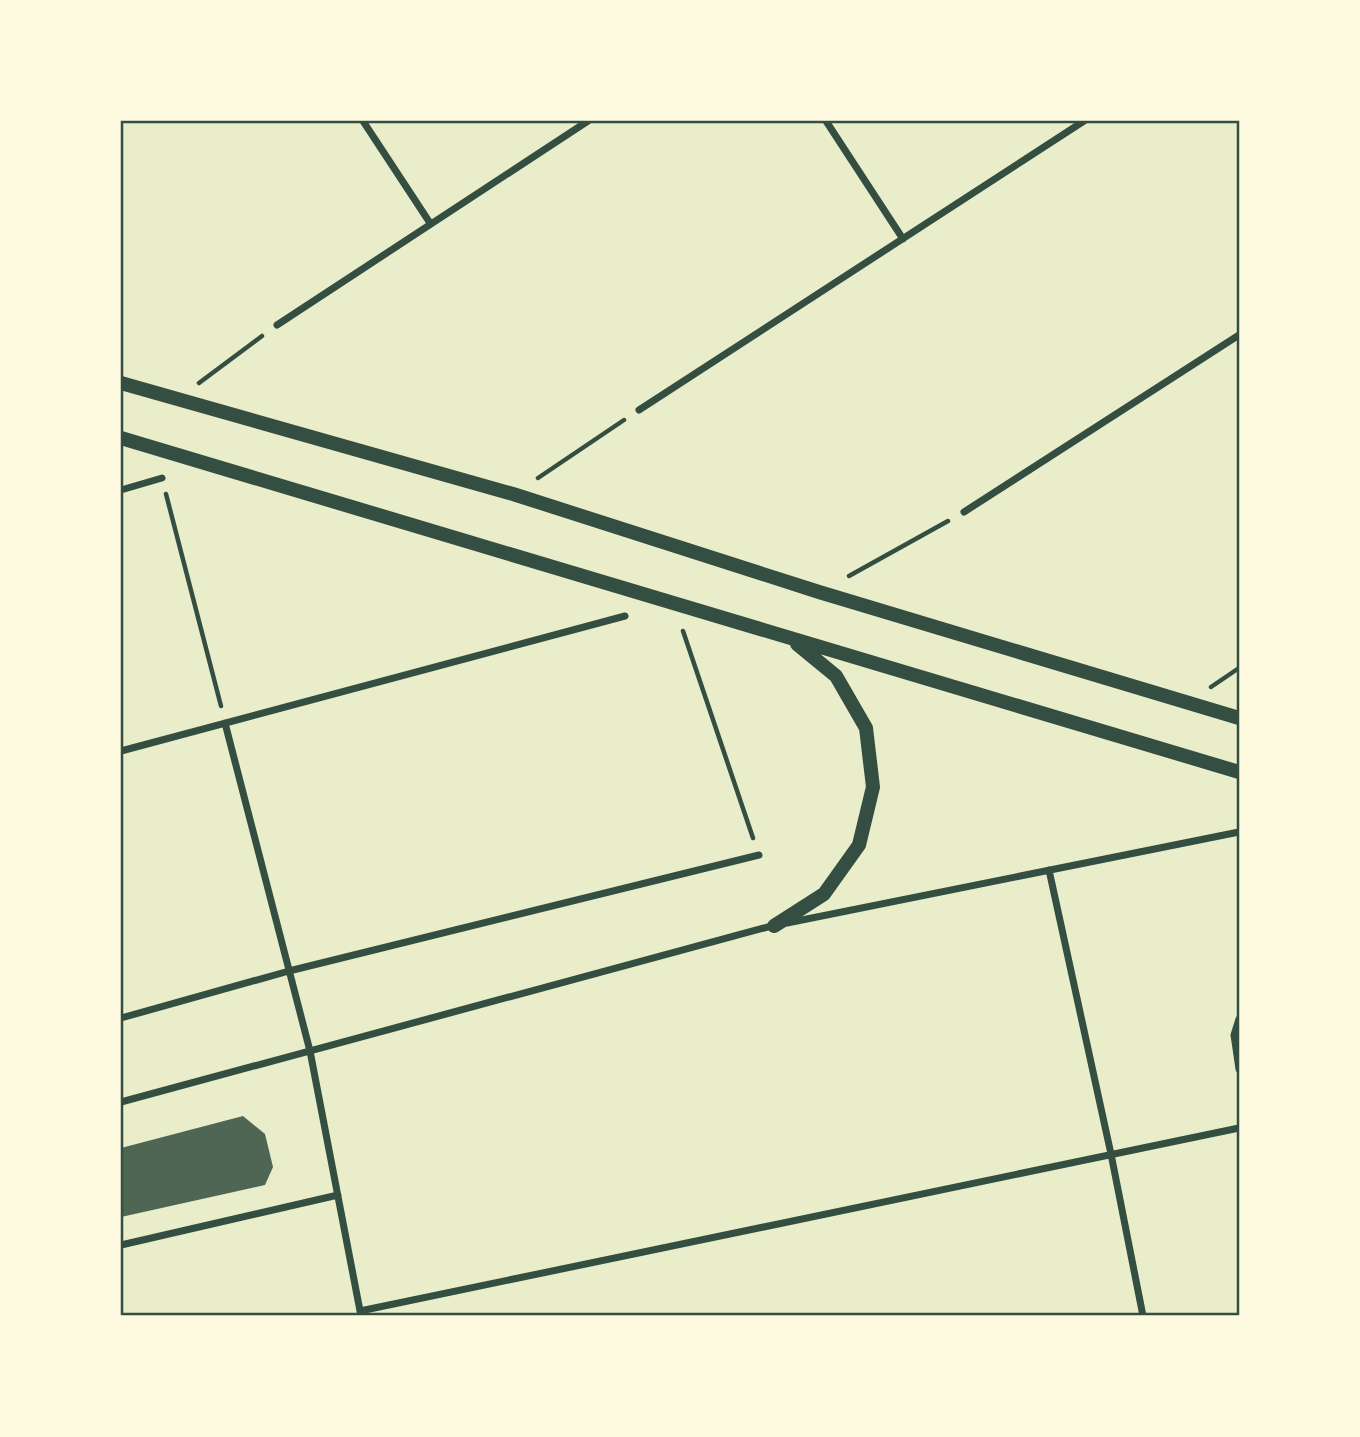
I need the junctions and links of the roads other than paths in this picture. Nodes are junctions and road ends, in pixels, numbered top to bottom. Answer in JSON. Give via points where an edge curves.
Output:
{"nodes":[{"id":1,"x":363,"y":121,"type":"edge"},
{"id":2,"x":588,"y":121,"type":"edge"},
{"id":3,"x":826,"y":121,"type":"edge"},
{"id":4,"x":1084,"y":121,"type":"edge"},
{"id":5,"x":430,"y":223,"type":"junction"},
{"id":6,"x":903,"y":239,"type":"junction"},
{"id":7,"x":277,"y":325,"type":"road end"},
{"id":8,"x":1239,"y":335,"type":"edge"},
{"id":9,"x":121,"y":383,"type":"edge"},
{"id":10,"x":639,"y":410,"type":"road end"},
{"id":11,"x":121,"y":438,"type":"edge"},
{"id":12,"x":162,"y":478,"type":"road end"},
{"id":13,"x":121,"y":490,"type":"edge"},
{"id":14,"x":964,"y":512,"type":"road end"},
{"id":15,"x":625,"y":616,"type":"dead end"},
{"id":16,"x":790,"y":638,"type":"junction"},
{"id":17,"x":1239,"y":718,"type":"edge"},
{"id":18,"x":225,"y":723,"type":"junction"},
{"id":19,"x":121,"y":751,"type":"edge"},
{"id":20,"x":1239,"y":772,"type":"edge"},
{"id":21,"x":1239,"y":832,"type":"edge"},
{"id":22,"x":759,"y":855,"type":"road end"},
{"id":23,"x":1049,"y":870,"type":"junction"},
{"id":24,"x":774,"y":926,"type":"junction"},
{"id":25,"x":289,"y":971,"type":"junction"},
{"id":26,"x":121,"y":1018,"type":"edge"},
{"id":27,"x":1239,"y":1019,"type":"edge"},
{"id":28,"x":310,"y":1051,"type":"junction"},
{"id":29,"x":1239,"y":1069,"type":"edge"},
{"id":30,"x":121,"y":1102,"type":"edge"},
{"id":31,"x":1239,"y":1128,"type":"edge"},
{"id":32,"x":1111,"y":1154,"type":"junction"},
{"id":33,"x":338,"y":1195,"type":"junction"},
{"id":34,"x":121,"y":1245,"type":"edge"},
{"id":35,"x":360,"y":1314,"type":"edge"},
{"id":36,"x":1143,"y":1316,"type":"edge"}],
"edges":[{"from":1,"to":5,"type":"street"},
{"from":2,"to":5,"type":"street"},
{"from":3,"to":6,"type":"street"},
{"from":4,"to":6,"type":"street"},
{"from":5,"to":7,"type":"street"},
{"from":6,"to":10,"type":"street"},
{"from":8,"to":14,"type":"street"},
{"from":9,"to":17,"type":"main road","via":[[513,495]]},
{"from":11,"to":16,"type":"main road"},
{"from":12,"to":13,"type":"street"},
{"from":15,"to":18,"type":"street"},
{"from":16,"to":20,"type":"main road"},
{"from":16,"to":24,"type":"main road","via":[[836,676],[866,728],[873,787],[859,845],[824,894]]},
{"from":18,"to":19,"type":"street"},
{"from":18,"to":25,"type":"street"},
{"from":21,"to":23,"type":"street"},
{"from":22,"to":25,"type":"street"},
{"from":23,"to":24,"type":"street"},
{"from":23,"to":32,"type":"street"},
{"from":24,"to":28,"type":"street"},
{"from":25,"to":26,"type":"street"},
{"from":25,"to":28,"type":"street"},
{"from":27,"to":29,"type":"street","via":[[1234,1035]]},
{"from":28,"to":30,"type":"street"},
{"from":28,"to":33,"type":"street"},
{"from":31,"to":32,"type":"street"},
{"from":32,"to":35,"type":"street"},
{"from":32,"to":36,"type":"street"},
{"from":33,"to":34,"type":"street"},
{"from":33,"to":35,"type":"street"}]}
